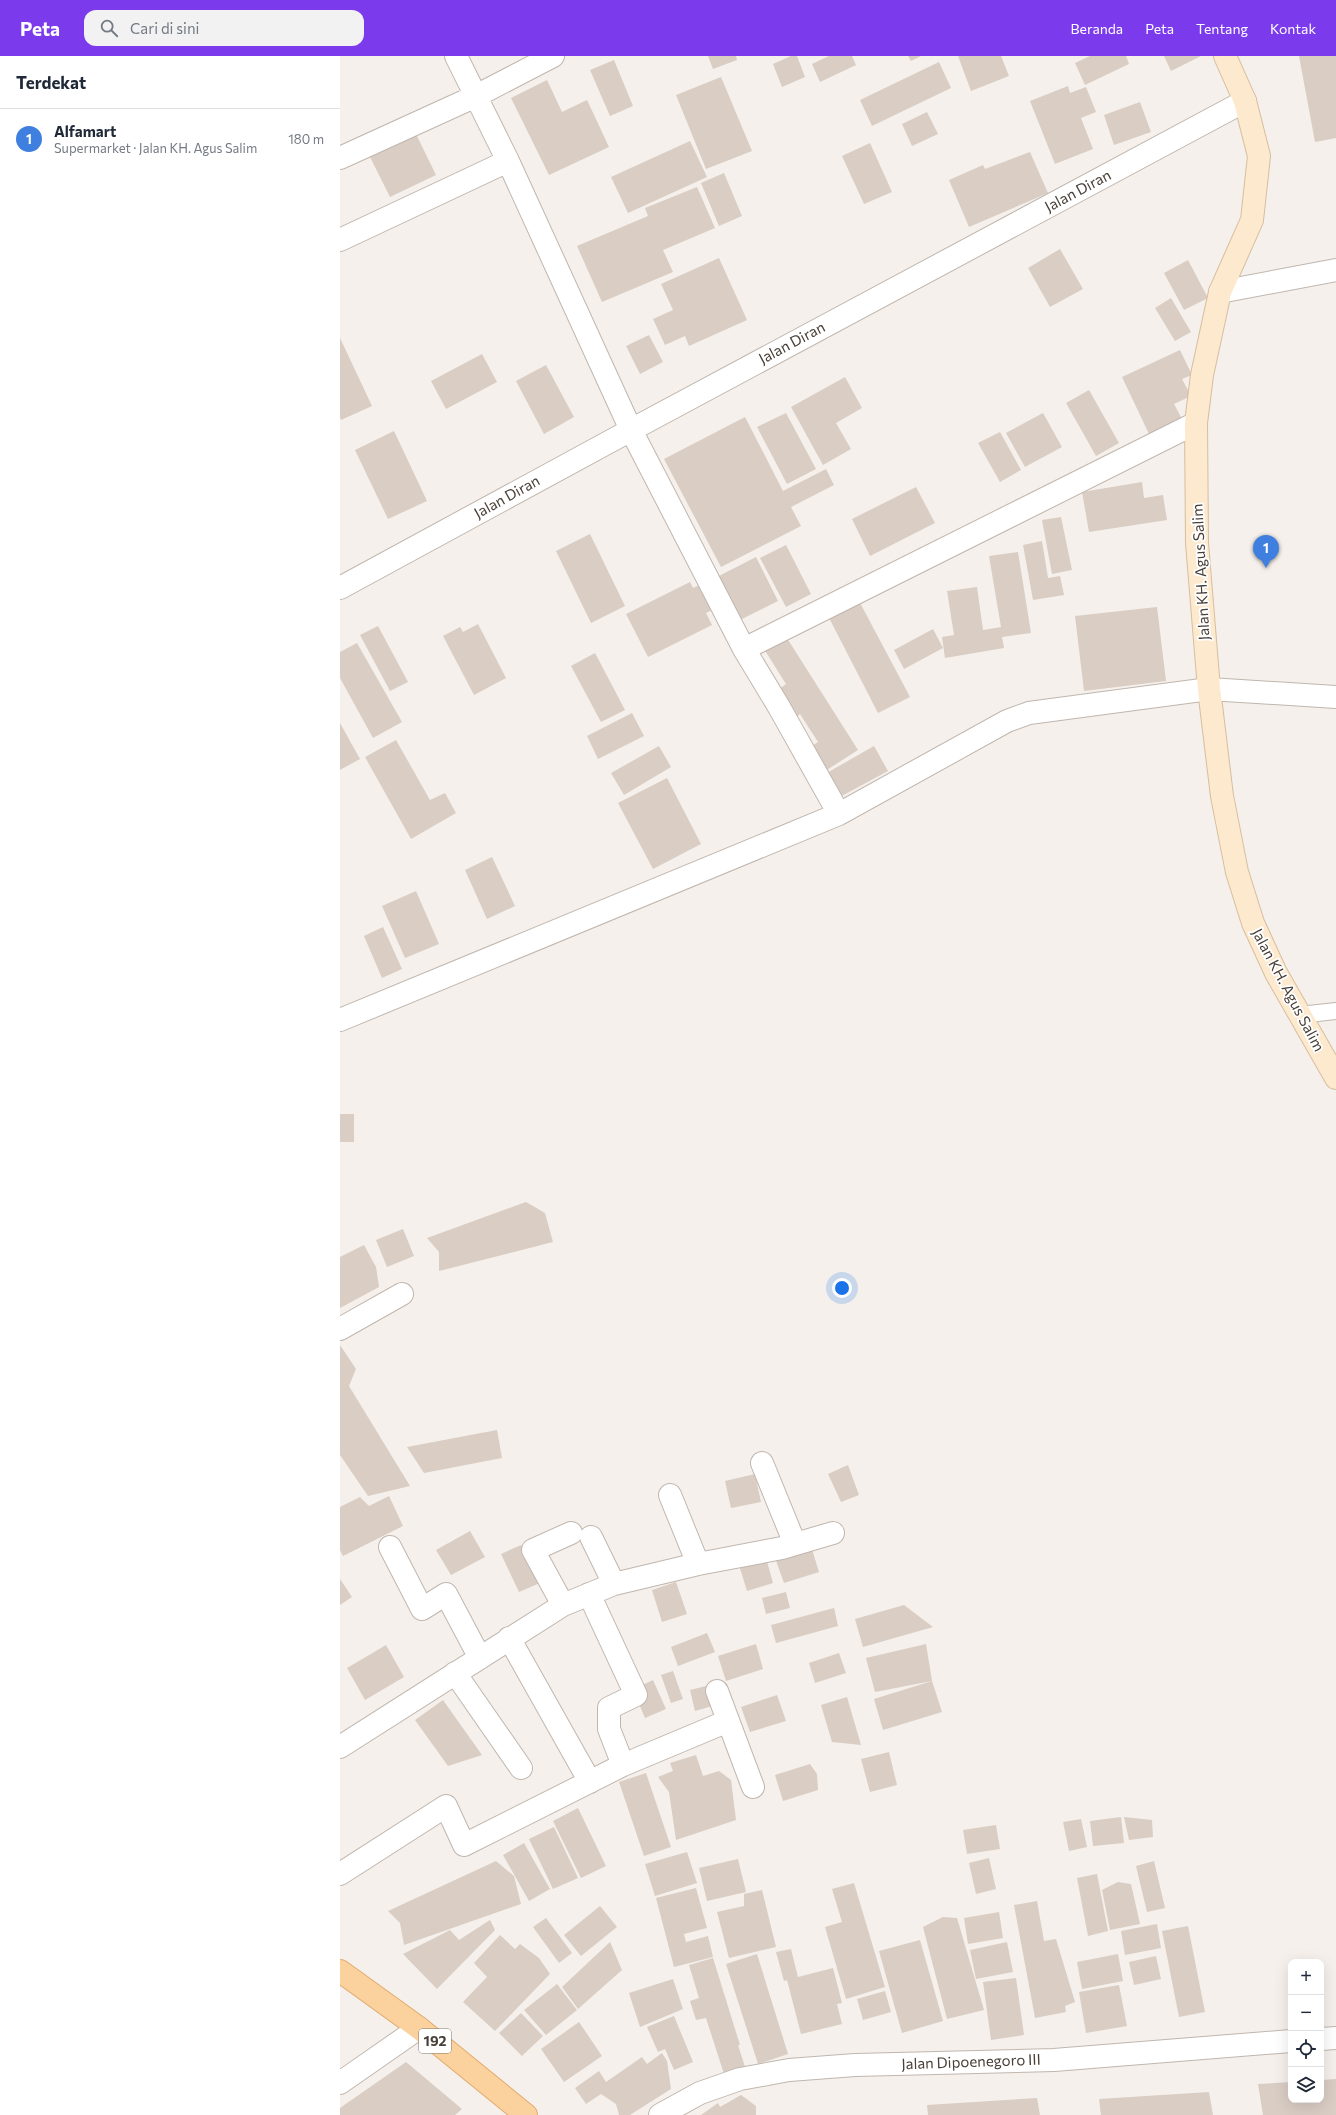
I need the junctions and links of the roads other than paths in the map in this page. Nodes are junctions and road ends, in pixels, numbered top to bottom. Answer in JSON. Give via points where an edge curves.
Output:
{"nodes":[{"id":1,"x":456,"y":56,"type":"edge"},
{"id":2,"x":552,"y":56,"type":"edge"},
{"id":3,"x":1225,"y":56,"type":"edge"},
{"id":4,"x":476,"y":96,"type":"junction"},
{"id":5,"x":1245,"y":101,"type":"junction"},
{"id":6,"x":340,"y":158,"type":"edge"},
{"id":7,"x":508,"y":161,"type":"junction"},
{"id":8,"x":340,"y":240,"type":"edge"},
{"id":9,"x":1336,"y":270,"type":"edge"},
{"id":10,"x":1220,"y":292,"type":"junction"},
{"id":11,"x":1196,"y":423,"type":"junction"},
{"id":12,"x":631,"y":430,"type":"junction"},
{"id":13,"x":340,"y":588,"type":"edge"},
{"id":14,"x":744,"y":649,"type":"junction"},
{"id":15,"x":1209,"y":689,"type":"junction"},
{"id":16,"x":1336,"y":697,"type":"edge"},
{"id":17,"x":839,"y":814,"type":"junction"},
{"id":18,"x":1336,"y":1011,"type":"edge"},
{"id":19,"x":1300,"y":1016,"type":"junction"},
{"id":20,"x":340,"y":1020,"type":"edge"},
{"id":21,"x":1336,"y":1078,"type":"edge"},
{"id":22,"x":402,"y":1294,"type":"dead end"},
{"id":23,"x":340,"y":1329,"type":"edge"},
{"id":24,"x":762,"y":1463,"type":"dead end"},
{"id":25,"x":670,"y":1496,"type":"dead end"},
{"id":26,"x":833,"y":1533,"type":"dead end"},
{"id":27,"x":795,"y":1544,"type":"junction"},
{"id":28,"x":390,"y":1547,"type":"dead end"},
{"id":29,"x":698,"y":1564,"type":"junction"},
{"id":30,"x":614,"y":1584,"type":"junction"},
{"id":31,"x":589,"y":1594,"type":"junction"},
{"id":32,"x":562,"y":1605,"type":"junction"},
{"id":33,"x":509,"y":1638,"type":"junction"},
{"id":34,"x":480,"y":1658,"type":"junction"},
{"id":35,"x":455,"y":1673,"type":"junction"},
{"id":36,"x":716,"y":1691,"type":"dead end"},
{"id":37,"x":728,"y":1721,"type":"junction"},
{"id":38,"x":340,"y":1746,"type":"edge"},
{"id":39,"x":624,"y":1765,"type":"junction"},
{"id":40,"x":521,"y":1768,"type":"dead end"},
{"id":41,"x":590,"y":1782,"type":"junction"},
{"id":42,"x":754,"y":1787,"type":"dead end"},
{"id":43,"x":340,"y":1874,"type":"edge"},
{"id":44,"x":340,"y":1971,"type":"edge"},
{"id":45,"x":419,"y":2028,"type":"junction"},
{"id":46,"x":1336,"y":2038,"type":"edge"},
{"id":47,"x":1324,"y":2039,"type":"edge"},
{"id":48,"x":1288,"y":2042,"type":"edge"},
{"id":49,"x":340,"y":2083,"type":"edge"},
{"id":50,"x":526,"y":2115,"type":"edge"},
{"id":51,"x":660,"y":2115,"type":"edge"}],
"edges":[{"from":1,"to":4,"type":"street"},
{"from":2,"to":4,"type":"street"},
{"from":3,"to":5,"type":"street","name":"Jalan KH. Agus Salim"},
{"from":4,"to":6,"type":"street"},
{"from":4,"to":7,"type":"street"},
{"from":5,"to":10,"type":"street","name":"Jalan KH. Agus Salim","via":[[1259,156],[1252,220]]},
{"from":5,"to":12,"type":"street","name":"Jalan Diran"},
{"from":7,"to":8,"type":"street"},
{"from":7,"to":12,"type":"street"},
{"from":9,"to":10,"type":"street"},
{"from":10,"to":11,"type":"street","name":"Jalan KH. Agus Salim","via":[[1202,374]]},
{"from":11,"to":14,"type":"street"},
{"from":11,"to":15,"type":"street","name":"Jalan KH. Agus Salim","via":[[1197,543]]},
{"from":12,"to":13,"type":"street","name":"Jalan Diran"},
{"from":12,"to":14,"type":"street"},
{"from":14,"to":17,"type":"street"},
{"from":15,"to":16,"type":"street"},
{"from":15,"to":17,"type":"street","via":[[1029,713],[1007,721]]},
{"from":15,"to":19,"type":"street","name":"Jalan KH. Agus Salim","via":[[1222,796],[1237,872],[1253,923],[1276,973]]},
{"from":17,"to":20,"type":"street"},
{"from":18,"to":19,"type":"lane"},
{"from":19,"to":21,"type":"street","name":"Jalan KH. Agus Salim"},
{"from":22,"to":23,"type":"street"},
{"from":24,"to":27,"type":"street"},
{"from":25,"to":29,"type":"street"},
{"from":26,"to":27,"type":"street"},
{"from":27,"to":29,"type":"street"},
{"from":28,"to":34,"type":"street","via":[[422,1609],[446,1594]]},
{"from":29,"to":30,"type":"street"},
{"from":30,"to":31,"type":"street"},
{"from":30,"to":32,"type":"street","via":[[581,1535],[533,1550]]},
{"from":31,"to":32,"type":"street"},
{"from":31,"to":39,"type":"street","via":[[636,1695],[609,1708],[609,1729]]},
{"from":32,"to":33,"type":"street"},
{"from":33,"to":34,"type":"street"},
{"from":33,"to":41,"type":"street"},
{"from":34,"to":35,"type":"street"},
{"from":35,"to":38,"type":"street"},
{"from":35,"to":40,"type":"street"},
{"from":36,"to":37,"type":"street"},
{"from":37,"to":39,"type":"street"},
{"from":37,"to":42,"type":"street"},
{"from":39,"to":41,"type":"street"},
{"from":41,"to":43,"type":"street","via":[[464,1845],[446,1806]]},
{"from":44,"to":45,"type":"main road","number":"192"},
{"from":45,"to":49,"type":"street"},
{"from":45,"to":50,"type":"main road","number":"192"},
{"from":46,"to":47,"type":"street"},
{"from":48,"to":51,"type":"street","name":"Jalan Dipoenegoro III","via":[[1054,2060],[855,2065],[789,2070],[740,2079],[700,2093]]}]}
